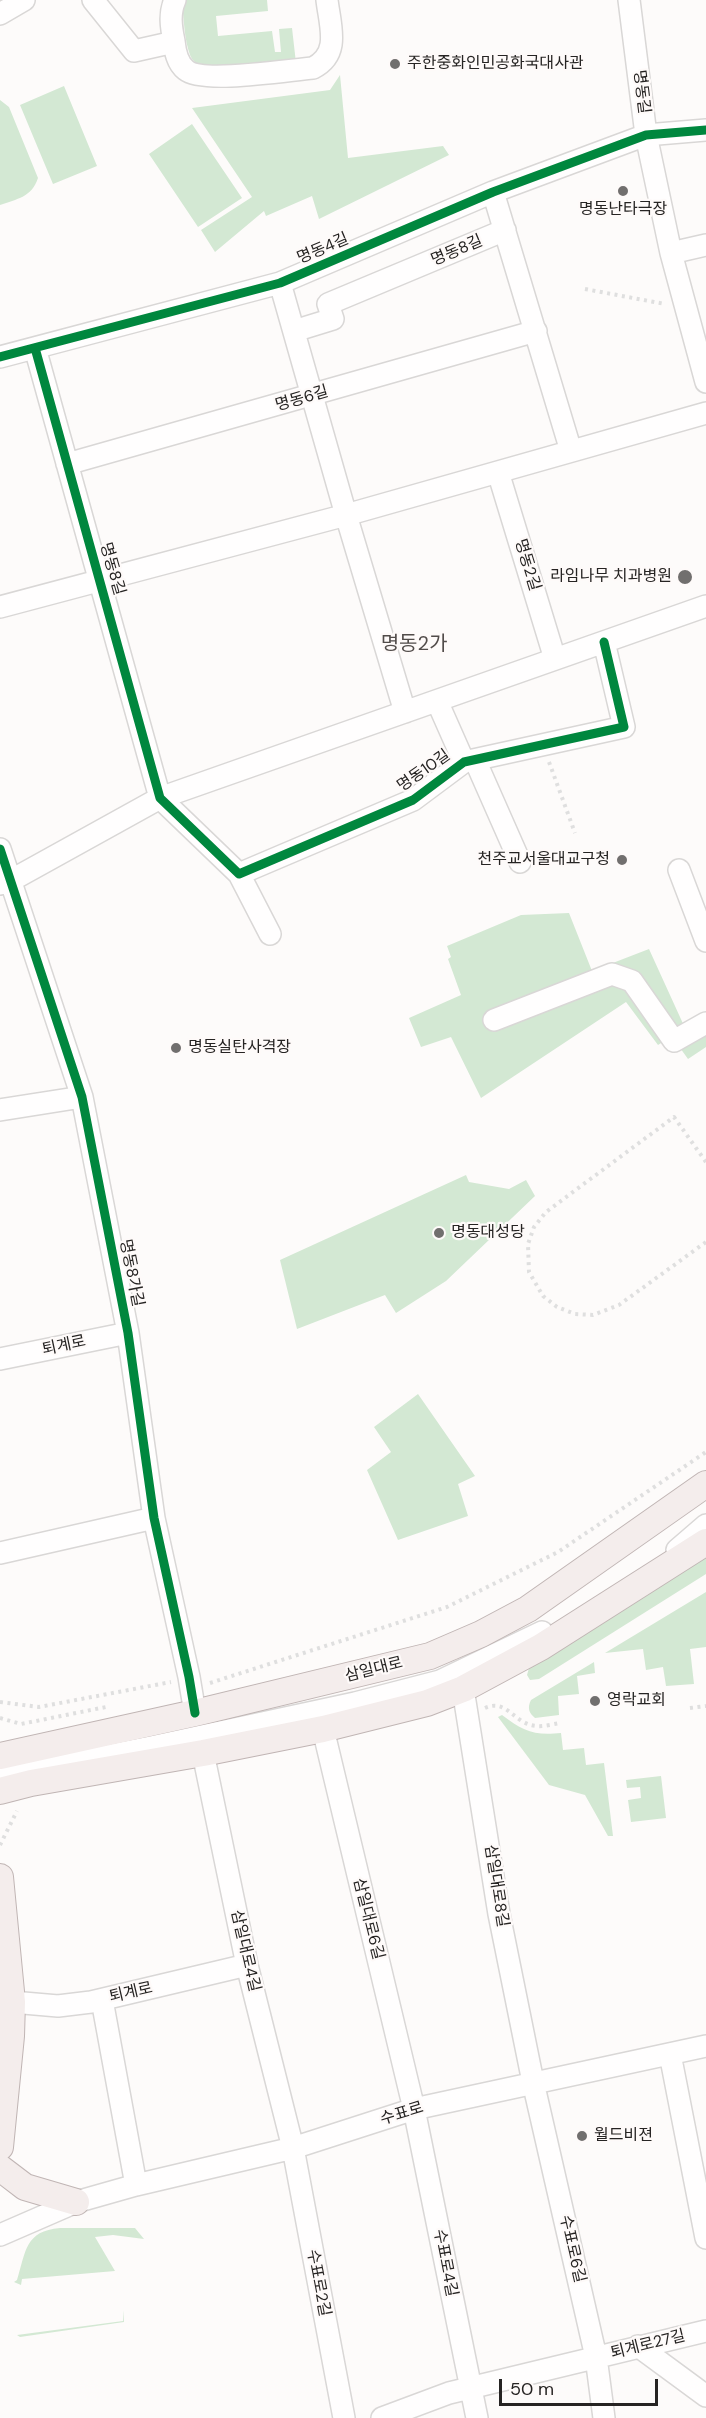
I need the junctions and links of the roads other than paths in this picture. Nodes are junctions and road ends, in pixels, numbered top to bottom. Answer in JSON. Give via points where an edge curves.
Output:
{"nodes":[{"id":1,"x":24,"y":0,"type":"edge"},
{"id":2,"x":93,"y":0,"type":"edge"},
{"id":3,"x":175,"y":0,"type":"edge"},
{"id":4,"x":327,"y":0,"type":"edge"},
{"id":5,"x":629,"y":0,"type":"edge"},
{"id":6,"x":0,"y":14,"type":"edge"},
{"id":7,"x":174,"y":42,"type":"junction"},
{"id":8,"x":706,"y":130,"type":"edge"},
{"id":9,"x":646,"y":135,"type":"junction"},
{"id":10,"x":492,"y":192,"type":"junction"},
{"id":11,"x":505,"y":230,"type":"junction"},
{"id":12,"x":706,"y":245,"type":"edge"},
{"id":13,"x":672,"y":253,"type":"junction"},
{"id":14,"x":280,"y":283,"type":"junction"},
{"id":15,"x":294,"y":331,"type":"junction"},
{"id":16,"x":536,"y":332,"type":"junction"},
{"id":17,"x":35,"y":348,"type":"junction"},
{"id":18,"x":0,"y":357,"type":"edge"},
{"id":19,"x":706,"y":382,"type":"edge"},
{"id":20,"x":312,"y":396,"type":"junction"},
{"id":21,"x":706,"y":413,"type":"edge"},
{"id":22,"x":571,"y":451,"type":"junction"},
{"id":23,"x":67,"y":464,"type":"junction"},
{"id":24,"x":498,"y":472,"type":"junction"},
{"id":25,"x":346,"y":515,"type":"junction"},
{"id":26,"x":99,"y":580,"type":"junction"},
{"id":27,"x":706,"y":606,"type":"edge"},
{"id":28,"x":0,"y":607,"type":"edge"},
{"id":29,"x":604,"y":642,"type":"junction"},
{"id":30,"x":555,"y":659,"type":"junction"},
{"id":31,"x":437,"y":701,"type":"junction"},
{"id":32,"x":405,"y":712,"type":"junction"},
{"id":33,"x":469,"y":761,"type":"junction"},
{"id":34,"x":160,"y":798,"type":"junction"},
{"id":35,"x":0,"y":849,"type":"edge"},
{"id":36,"x":520,"y":862,"type":"dead end"},
{"id":37,"x":679,"y":870,"type":"dead end"},
{"id":38,"x":239,"y":874,"type":"junction"},
{"id":39,"x":5,"y":882,"type":"edge"},
{"id":40,"x":270,"y":934,"type":"dead end"},
{"id":41,"x":706,"y":941,"type":"edge"},
{"id":42,"x":494,"y":1020,"type":"dead end"},
{"id":43,"x":706,"y":1023,"type":"edge"},
{"id":44,"x":82,"y":1097,"type":"junction"},
{"id":45,"x":0,"y":1110,"type":"edge"},
{"id":46,"x":128,"y":1333,"type":"junction"},
{"id":47,"x":0,"y":1359,"type":"edge"},
{"id":48,"x":706,"y":1484,"type":"edge"},
{"id":49,"x":706,"y":1499,"type":"edge"},
{"id":50,"x":154,"y":1518,"type":"junction"},
{"id":51,"x":706,"y":1525,"type":"edge"},
{"id":52,"x":706,"y":1542,"type":"edge"},
{"id":53,"x":0,"y":1553,"type":"edge"},
{"id":54,"x":665,"y":1560,"type":"junction"},
{"id":55,"x":638,"y":1583,"type":"junction"},
{"id":56,"x":192,"y":1693,"type":"junction"},
{"id":57,"x":466,"y":1701,"type":"junction"},
{"id":58,"x":322,"y":1729,"type":"junction"},
{"id":59,"x":67,"y":1742,"type":"junction"},
{"id":60,"x":203,"y":1753,"type":"junction"},
{"id":61,"x":0,"y":1756,"type":"edge"},
{"id":62,"x":0,"y":1777,"type":"edge"},
{"id":63,"x":0,"y":1791,"type":"edge"},
{"id":64,"x":0,"y":1877,"type":"edge"},
{"id":65,"x":247,"y":1965,"type":"junction"},
{"id":66,"x":102,"y":2000,"type":"junction"},
{"id":67,"x":12,"y":2002,"type":"junction"},
{"id":68,"x":706,"y":2046,"type":"edge"},
{"id":69,"x":670,"y":2054,"type":"junction"},
{"id":70,"x":533,"y":2082,"type":"junction"},
{"id":71,"x":414,"y":2109,"type":"junction"},
{"id":72,"x":0,"y":2147,"type":"edge"},
{"id":73,"x":293,"y":2148,"type":"junction"},
{"id":74,"x":0,"y":2168,"type":"edge"},
{"id":75,"x":136,"y":2185,"type":"junction"},
{"id":76,"x":76,"y":2202,"type":"junction"},
{"id":77,"x":0,"y":2235,"type":"edge"},
{"id":78,"x":706,"y":2238,"type":"edge"},
{"id":79,"x":706,"y":2331,"type":"edge"},
{"id":80,"x":638,"y":2346,"type":"junction"},
{"id":81,"x":596,"y":2357,"type":"junction"},
{"id":82,"x":470,"y":2388,"type":"junction"},
{"id":83,"x":706,"y":2396,"type":"edge"},
{"id":84,"x":344,"y":2418,"type":"edge"},
{"id":85,"x":382,"y":2418,"type":"edge"},
{"id":86,"x":477,"y":2418,"type":"edge"},
{"id":87,"x":604,"y":2418,"type":"edge"}],
"edges":[{"from":1,"to":6,"type":"street"},
{"from":2,"to":7,"type":"street","via":[[134,51]]},
{"from":3,"to":7,"type":"street","via":[[171,12]]},
{"from":4,"to":7,"type":"street","via":[[332,41],[324,63],[313,68],[208,77],[187,71],[179,63]]},
{"from":5,"to":9,"type":"street","name":"명동길"},
{"from":8,"to":9,"type":"street","name":"명동4길"},
{"from":9,"to":10,"type":"street","name":"명동4길"},
{"from":9,"to":13,"type":"street","name":"명동길"},
{"from":10,"to":11,"type":"street","name":"명동8길"},
{"from":10,"to":14,"type":"street","name":"명동4길"},
{"from":11,"to":15,"type":"street","name":"명동8길","via":[[328,304],[333,318]]},
{"from":11,"to":16,"type":"street","name":"명동8길"},
{"from":12,"to":13,"type":"street"},
{"from":13,"to":19,"type":"street","name":"명동길"},
{"from":14,"to":15,"type":"street"},
{"from":14,"to":17,"type":"street","name":"명동4길"},
{"from":15,"to":20,"type":"street"},
{"from":16,"to":20,"type":"street","name":"명동6길"},
{"from":16,"to":22,"type":"street","name":"명동8길"},
{"from":17,"to":18,"type":"street","name":"명동4길"},
{"from":17,"to":23,"type":"street","name":"명동8길"},
{"from":20,"to":23,"type":"street","name":"명동6길"},
{"from":20,"to":25,"type":"street"},
{"from":21,"to":22,"type":"street","name":"명동8길"},
{"from":22,"to":24,"type":"street","name":"명동8길"},
{"from":23,"to":26,"type":"street","name":"명동8길"},
{"from":24,"to":25,"type":"street","name":"명동8길"},
{"from":24,"to":30,"type":"street","name":"명동2길"},
{"from":25,"to":26,"type":"street","name":"명동8길"},
{"from":25,"to":32,"type":"street"},
{"from":26,"to":28,"type":"street","name":"명동8길"},
{"from":26,"to":34,"type":"street","name":"명동8길"},
{"from":27,"to":29,"type":"street"},
{"from":29,"to":30,"type":"street"},
{"from":29,"to":33,"type":"street","name":"명동10길","via":[[624,727]]},
{"from":30,"to":31,"type":"street"},
{"from":31,"to":32,"type":"street"},
{"from":31,"to":33,"type":"street","name":"명동10길"},
{"from":32,"to":34,"type":"street"},
{"from":33,"to":36,"type":"street"},
{"from":33,"to":38,"type":"street","name":"명동10길","via":[[412,801]]},
{"from":34,"to":38,"type":"street"},
{"from":34,"to":39,"type":"street"},
{"from":35,"to":39,"type":"street","name":"명동8가길"},
{"from":37,"to":41,"type":"street"},
{"from":38,"to":40,"type":"street"},
{"from":39,"to":44,"type":"street","name":"명동8가길"},
{"from":42,"to":43,"type":"street","via":[[612,974],[632,981],[674,1041]]},
{"from":44,"to":45,"type":"street"},
{"from":44,"to":46,"type":"street","name":"명동8가길"},
{"from":46,"to":47,"type":"street","name":"퇴계로"},
{"from":46,"to":50,"type":"street","name":"명동8가길"},
{"from":48,"to":56,"type":"main road","name":"삼일대로","via":[[528,1610],[430,1656]]},
{"from":49,"to":59,"type":"street","via":[[526,1620],[434,1665],[98,1744]]},
{"from":50,"to":53,"type":"street"},
{"from":50,"to":56,"type":"street","name":"명동8가길"},
{"from":51,"to":54,"type":"street"},
{"from":52,"to":55,"type":"main road"},
{"from":54,"to":55,"type":"street"},
{"from":54,"to":62,"type":"street","name":"삼일대로","via":[[531,1639],[440,1681],[287,1718]]},
{"from":55,"to":57,"type":"main road"},
{"from":56,"to":59,"type":"main road","name":"삼일대로"},
{"from":57,"to":58,"type":"main road","via":[[427,1703]]},
{"from":57,"to":70,"type":"street","name":"삼일대로8길","via":[[499,1914]]},
{"from":58,"to":60,"type":"main road"},
{"from":58,"to":71,"type":"street","name":"삼일대로6길"},
{"from":59,"to":61,"type":"main road","name":"삼일대로"},
{"from":60,"to":63,"type":"main road"},
{"from":60,"to":65,"type":"street","name":"삼일대로4길"},
{"from":64,"to":67,"type":"main road"},
{"from":65,"to":66,"type":"street","name":"퇴계로"},
{"from":65,"to":73,"type":"street","name":"삼일대로4길"},
{"from":66,"to":67,"type":"street","name":"퇴계로","via":[[58,2006]]},
{"from":66,"to":75,"type":"street"},
{"from":67,"to":72,"type":"main road"},
{"from":68,"to":69,"type":"street","name":"수표로"},
{"from":69,"to":70,"type":"street","name":"수표로"},
{"from":69,"to":78,"type":"street"},
{"from":70,"to":71,"type":"street","name":"수표로"},
{"from":70,"to":81,"type":"street","name":"수표로6길"},
{"from":71,"to":73,"type":"street","name":"수표로"},
{"from":71,"to":82,"type":"street","name":"수표로4길"},
{"from":73,"to":75,"type":"street","name":"수표로"},
{"from":73,"to":84,"type":"street","name":"수표로2길"},
{"from":74,"to":76,"type":"main road","via":[[25,2187]]},
{"from":75,"to":76,"type":"street","name":"수표로"},
{"from":76,"to":77,"type":"street","name":"수표로"},
{"from":79,"to":80,"type":"street","name":"퇴계로27길"},
{"from":80,"to":81,"type":"street","name":"퇴계로27길"},
{"from":80,"to":83,"type":"street"},
{"from":81,"to":82,"type":"street","name":"퇴계로27길"},
{"from":81,"to":87,"type":"street","name":"수표로6길"},
{"from":82,"to":85,"type":"street","name":"퇴계로27길"},
{"from":82,"to":86,"type":"street","name":"수표로4길"}]}
